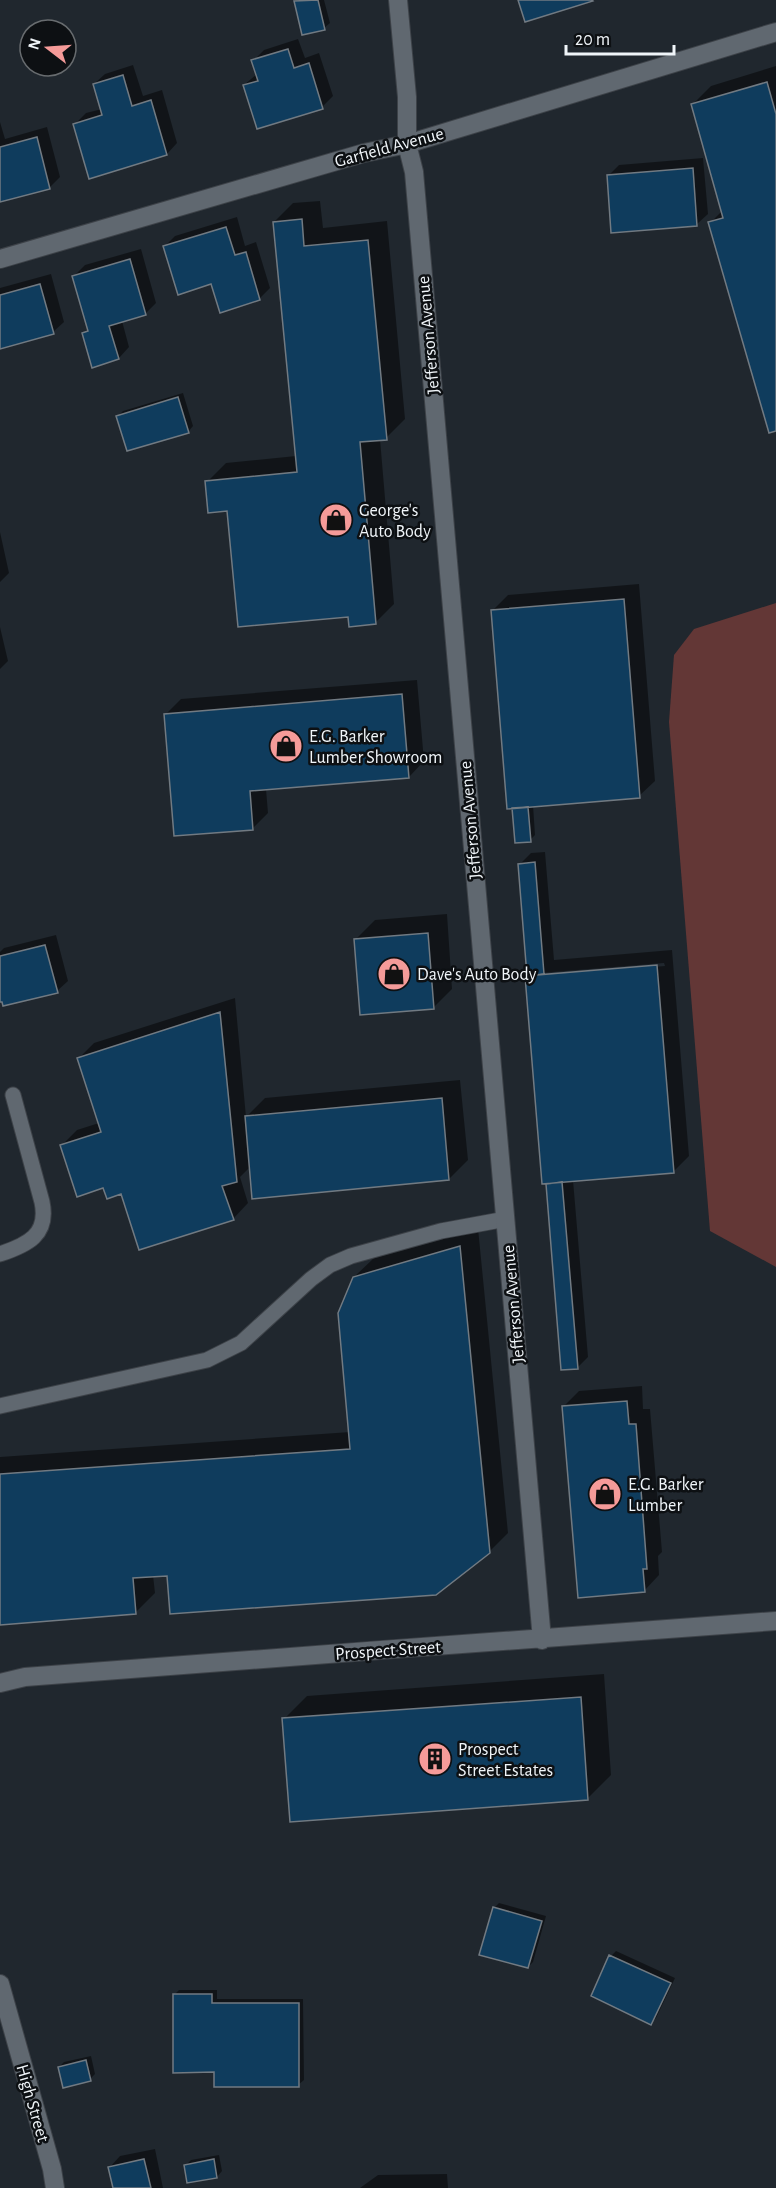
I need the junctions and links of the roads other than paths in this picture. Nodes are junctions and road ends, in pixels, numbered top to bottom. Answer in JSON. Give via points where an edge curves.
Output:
{"nodes":[{"id":1,"x":398,"y":0,"type":"edge"},
{"id":2,"x":776,"y":32,"type":"edge"},
{"id":3,"x":407,"y":144,"type":"junction"},
{"id":4,"x":0,"y":259,"type":"edge"},
{"id":5,"x":13,"y":1095,"type":"dead end"},
{"id":6,"x":506,"y":1219,"type":"junction"},
{"id":7,"x":0,"y":1254,"type":"edge"},
{"id":8,"x":0,"y":1406,"type":"edge"},
{"id":9,"x":776,"y":1621,"type":"edge"},
{"id":10,"x":542,"y":1640,"type":"junction"},
{"id":11,"x":0,"y":1683,"type":"edge"},
{"id":12,"x":0,"y":1984,"type":"edge"},
{"id":13,"x":55,"y":2188,"type":"edge"}],
"edges":[{"from":1,"to":3,"type":"street","name":"Jefferson Avenue"},
{"from":2,"to":3,"type":"street","name":"Garfield Avenue"},
{"from":3,"to":4,"type":"street","name":"Garfield Avenue","via":[[364,153]]},
{"from":3,"to":6,"type":"street","name":"Jefferson Avenue","via":[[414,172]]},
{"from":5,"to":7,"type":"lane","via":[[44,1216],[30,1242]]},
{"from":6,"to":8,"type":"lane","via":[[441,1231],[330,1265],[240,1343],[207,1360]]},
{"from":6,"to":10,"type":"street","name":"Jefferson Avenue"},
{"from":9,"to":10,"type":"street","name":"Prospect Street"},
{"from":10,"to":11,"type":"street","name":"Prospect Street","via":[[258,1658],[24,1677]]},
{"from":12,"to":13,"type":"street","name":"High Street"}]}
